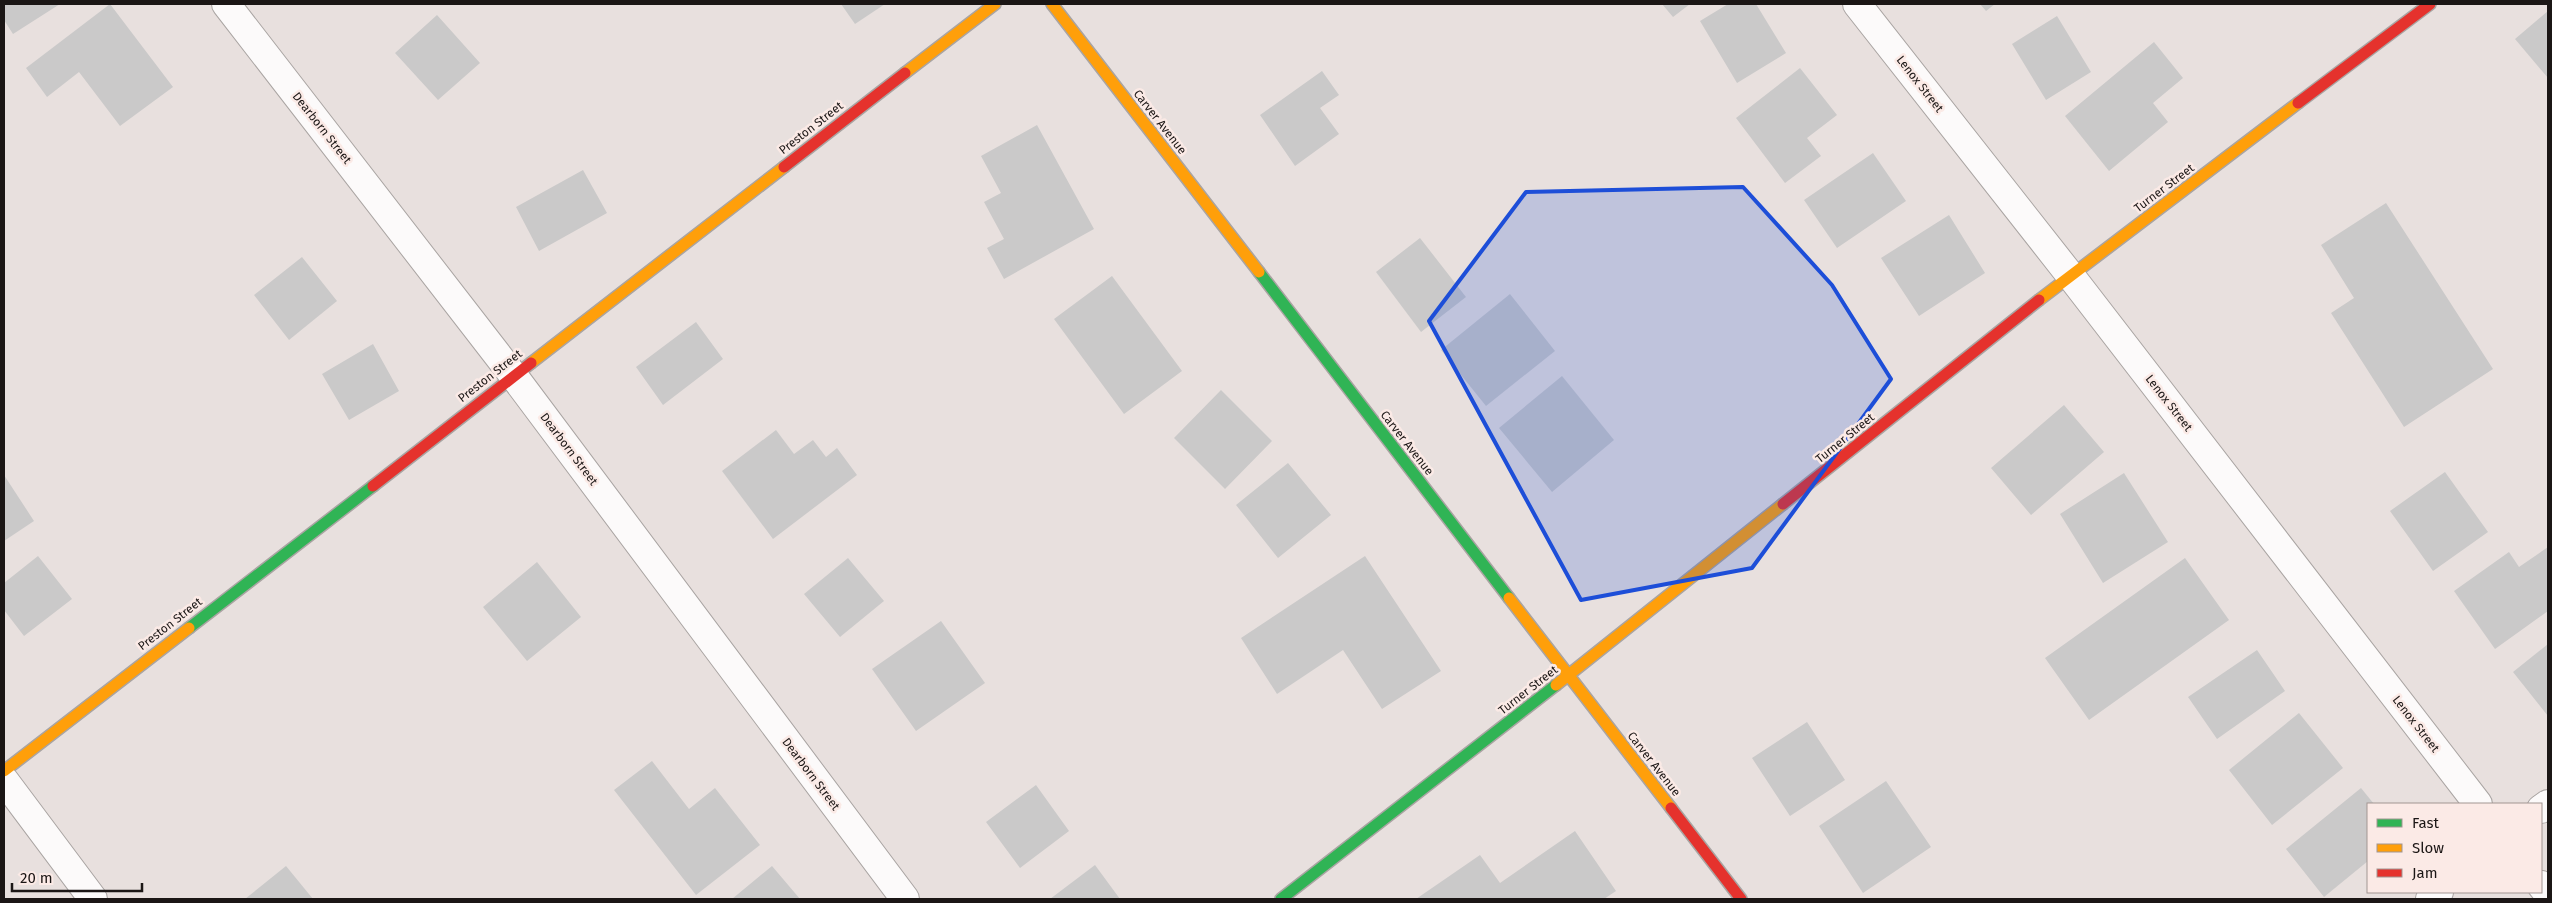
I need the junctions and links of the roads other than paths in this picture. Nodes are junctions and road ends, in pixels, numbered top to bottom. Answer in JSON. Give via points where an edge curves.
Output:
{"nodes":[{"id":1,"x":226,"y":4,"type":"edge"},
{"id":2,"x":995,"y":4,"type":"edge"},
{"id":3,"x":1052,"y":4,"type":"edge"},
{"id":4,"x":1857,"y":4,"type":"edge"},
{"id":5,"x":2430,"y":4,"type":"edge"},
{"id":6,"x":2070,"y":275,"type":"junction"},
{"id":7,"x":513,"y":375,"type":"junction"},
{"id":8,"x":1568,"y":676,"type":"junction"},
{"id":9,"x":4,"y":771,"type":"edge"},
{"id":10,"x":4,"y":780,"type":"edge"},
{"id":11,"x":2477,"y":803,"type":"edge"},
{"id":12,"x":93,"y":899,"type":"edge"},
{"id":13,"x":905,"y":899,"type":"edge"},
{"id":14,"x":1281,"y":899,"type":"edge"},
{"id":15,"x":1741,"y":899,"type":"edge"}],
"edges":[{"from":1,"to":7,"type":"street","name":"Dearborn Street"},
{"from":2,"to":7,"type":"street","name":"Preston Street"},
{"from":3,"to":8,"type":"street","name":"Carver Avenue"},
{"from":4,"to":6,"type":"street","name":"Lenox Street"},
{"from":5,"to":6,"type":"street","name":"Turner Street"},
{"from":6,"to":8,"type":"street","name":"Turner Street"},
{"from":6,"to":11,"type":"street","name":"Lenox Street"},
{"from":7,"to":9,"type":"street","name":"Preston Street"},
{"from":7,"to":13,"type":"street","name":"Dearborn Street"},
{"from":8,"to":14,"type":"street","name":"Turner Street"},
{"from":8,"to":15,"type":"street","name":"Carver Avenue"},
{"from":10,"to":12,"type":"street"}]}
